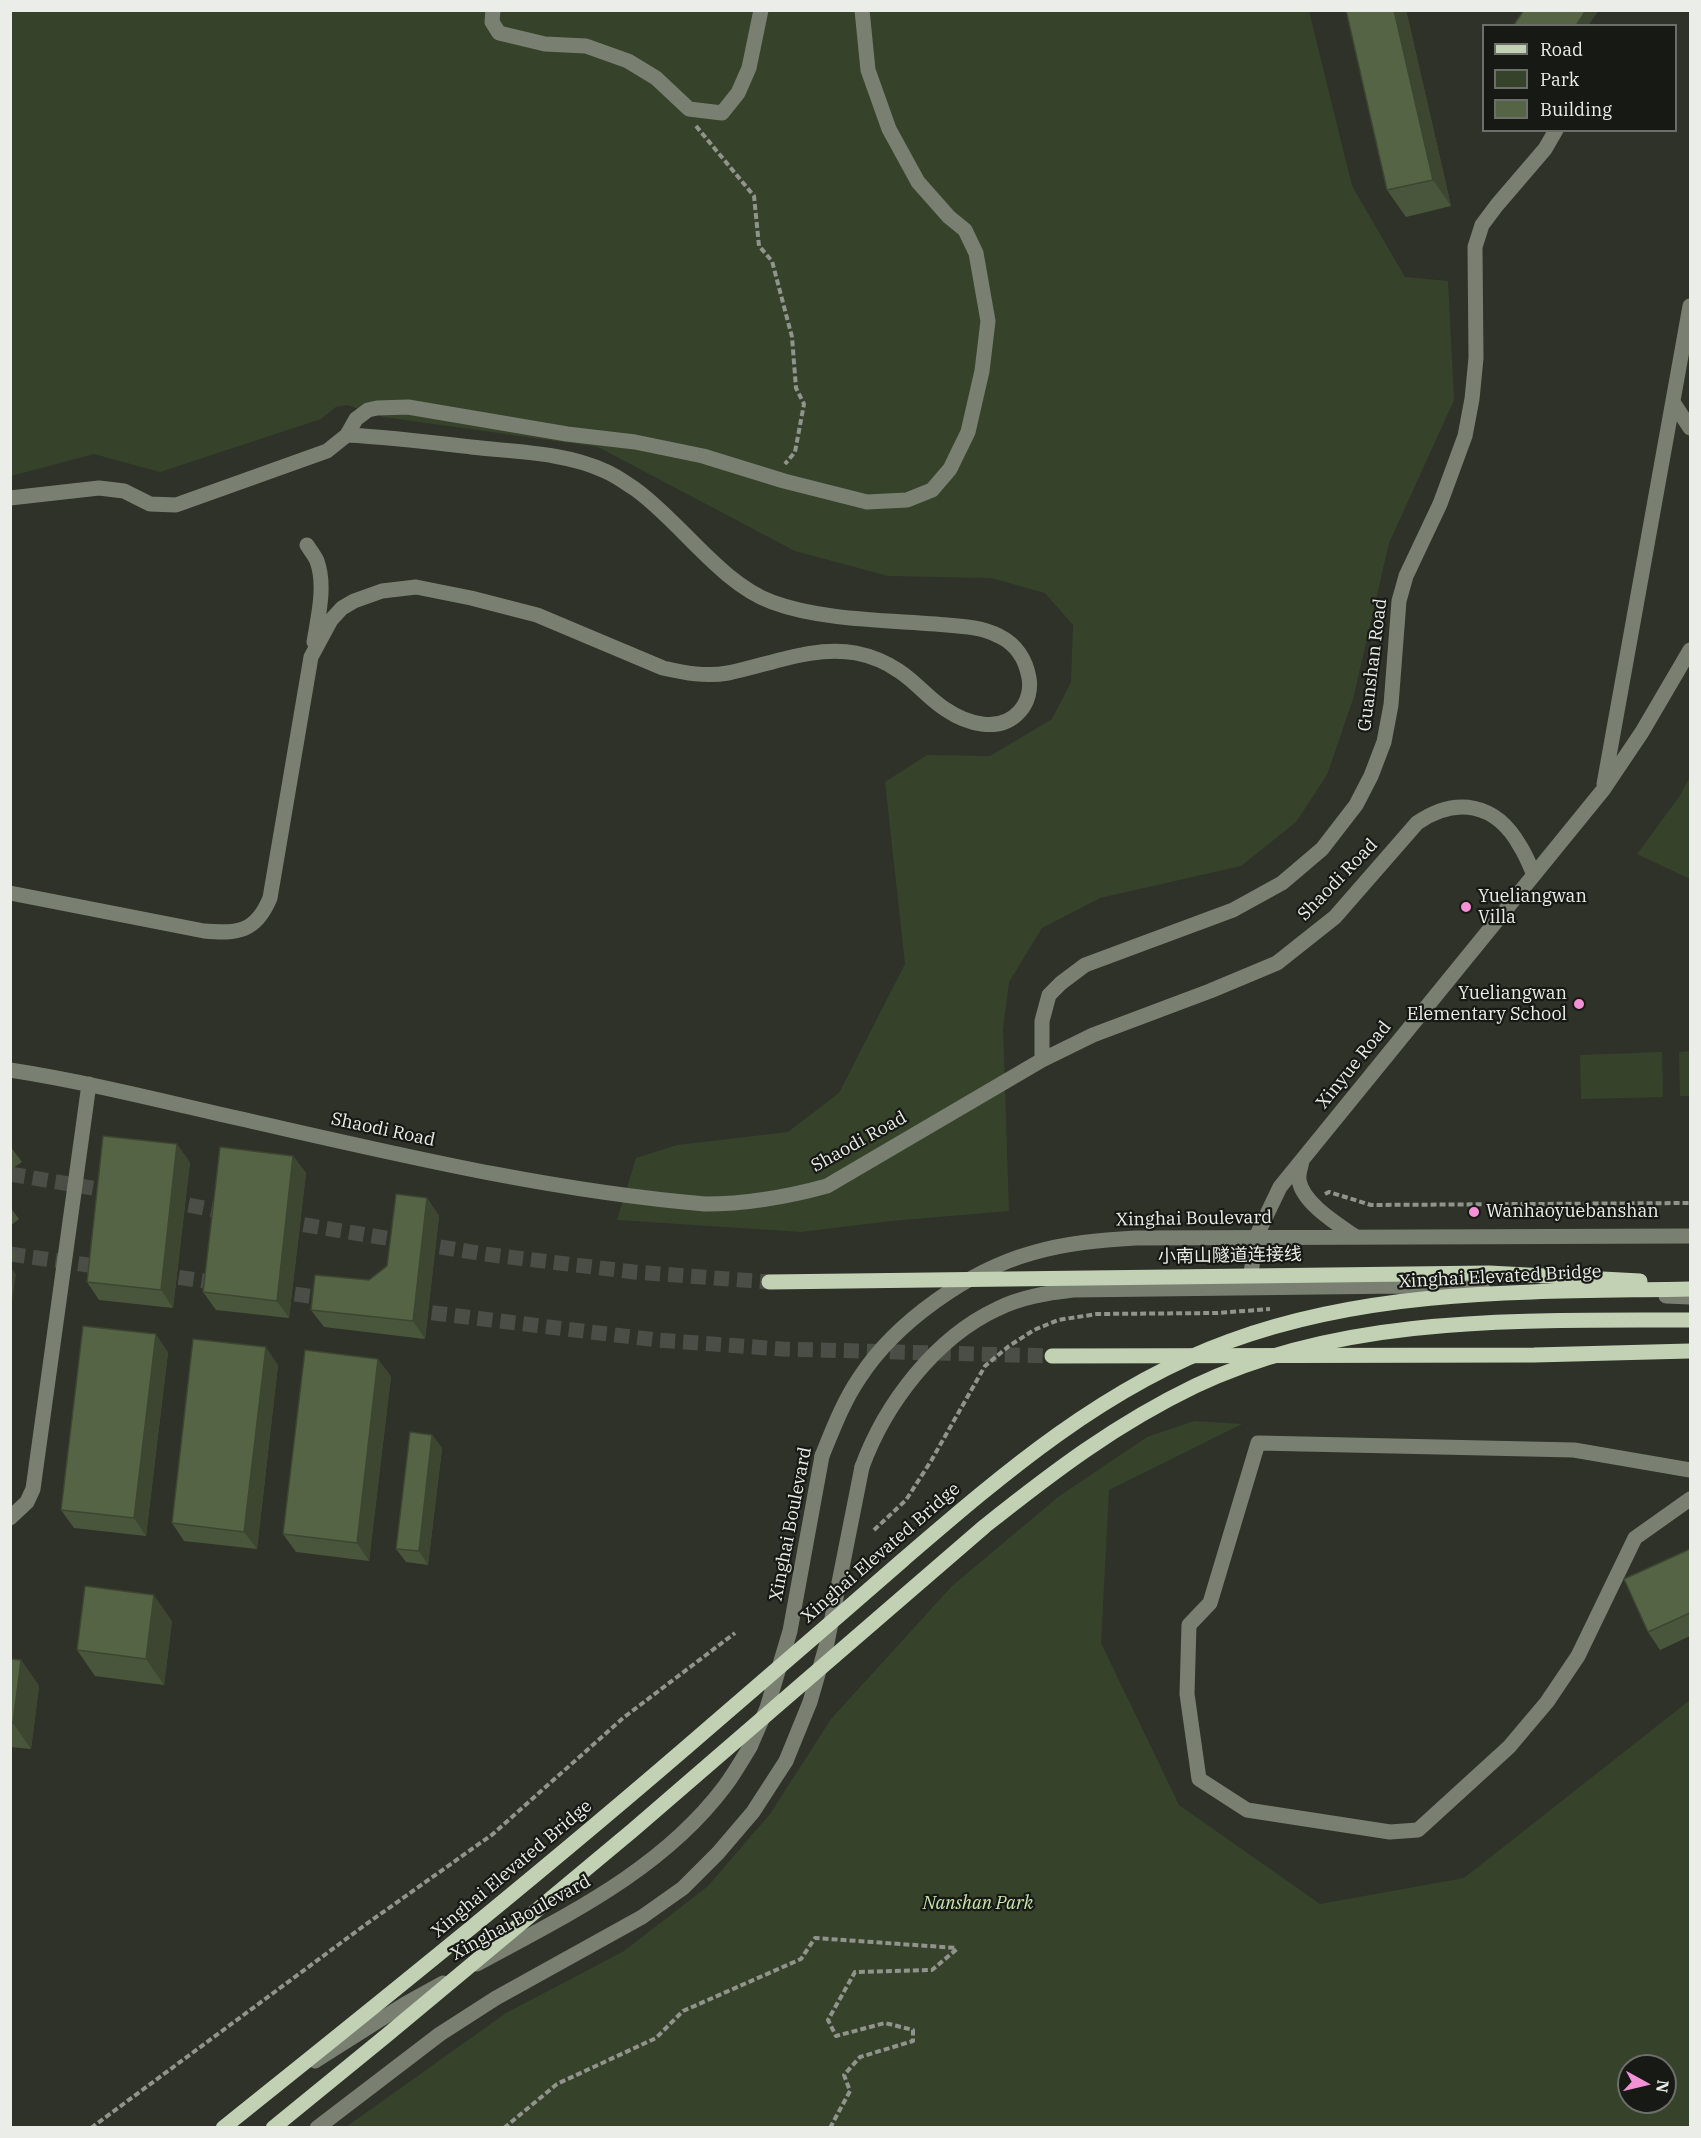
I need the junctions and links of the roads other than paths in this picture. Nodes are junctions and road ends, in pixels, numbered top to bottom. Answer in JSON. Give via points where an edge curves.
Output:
{"nodes":[{"id":1,"x":492,"y":10,"type":"edge"},
{"id":2,"x":761,"y":10,"type":"edge"},
{"id":3,"x":862,"y":10,"type":"edge"},
{"id":4,"x":1555,"y":132,"type":"edge"},
{"id":5,"x":1690,"y":306,"type":"edge"},
{"id":6,"x":1674,"y":402,"type":"junction"},
{"id":7,"x":1690,"y":428,"type":"edge"},
{"id":8,"x":347,"y":435,"type":"junction"},
{"id":9,"x":10,"y":498,"type":"edge"},
{"id":10,"x":306,"y":545,"type":"dead end"},
{"id":11,"x":1690,"y":650,"type":"edge"},
{"id":12,"x":311,"y":657,"type":"junction"},
{"id":13,"x":1603,"y":790,"type":"junction"},
{"id":14,"x":1534,"y":876,"type":"junction"},
{"id":15,"x":10,"y":893,"type":"edge"},
{"id":16,"x":1042,"y":1060,"type":"junction"},
{"id":17,"x":10,"y":1070,"type":"edge"},
{"id":18,"x":89,"y":1084,"type":"junction"},
{"id":19,"x":1302,"y":1159,"type":"junction"},
{"id":20,"x":1690,"y":1236,"type":"edge"},
{"id":21,"x":1256,"y":1237,"type":"junction"},
{"id":22,"x":1356,"y":1237,"type":"junction"},
{"id":23,"x":769,"y":1281,"type":"tunnel mouth"},
{"id":24,"x":1690,"y":1284,"type":"edge"},
{"id":25,"x":1249,"y":1288,"type":"junction"},
{"id":26,"x":1690,"y":1289,"type":"edge"},
{"id":27,"x":1690,"y":1297,"type":"edge"},
{"id":28,"x":1690,"y":1320,"type":"edge"},
{"id":29,"x":1690,"y":1351,"type":"edge"},
{"id":30,"x":1052,"y":1356,"type":"tunnel mouth"},
{"id":31,"x":1690,"y":1470,"type":"edge"},
{"id":32,"x":1690,"y":1499,"type":"edge"},
{"id":33,"x":10,"y":1518,"type":"edge"},
{"id":34,"x":214,"y":2127,"type":"edge"},
{"id":35,"x":223,"y":2127,"type":"edge"},
{"id":36,"x":273,"y":2127,"type":"edge"},
{"id":37,"x":317,"y":2127,"type":"edge"}],
"edges":[{"from":1,"to":2,"type":"street","via":[[492,22],[499,33],[545,44],[586,46],[628,61],[656,78],[689,109],[722,113],[738,93],[748,68]]},
{"from":3,"to":8,"type":"street","via":[[868,70],[889,129],[918,182],[949,218],[965,230],[976,253],[988,321],[968,432],[950,469],[932,490],[907,500],[867,502],[703,456],[408,407],[368,410],[356,419]]},
{"from":4,"to":16,"type":"street","name":"Guanshan Road","via":[[1482,225],[1475,247],[1476,358],[1465,436],[1440,504],[1406,576],[1384,742],[1356,805],[1322,849],[1282,883],[1233,910],[1085,965],[1061,983],[1049,995],[1041,1021]]},
{"from":5,"to":6,"type":"street"},
{"from":6,"to":7,"type":"street"},
{"from":6,"to":13,"type":"street"},
{"from":8,"to":9,"type":"street","via":[[327,451],[176,506],[150,504],[124,491],[99,488]]},
{"from":8,"to":12,"type":"street","via":[[543,455],[605,471],[637,491],[749,591],[768,601],[823,614],[987,631],[1012,644],[1019,653],[1028,674],[1029,693],[1018,714],[986,725],[959,718],[894,668],[858,654],[832,651],[727,673],[681,672],[537,615],[416,587],[382,591],[342,608]]},
{"from":10,"to":12,"type":"street","via":[[316,560],[320,577],[320,607]]},
{"from":11,"to":13,"type":"street","name":"Xinyue Road"},
{"from":12,"to":15,"type":"street","via":[[270,898],[263,914],[252,924],[241,932],[204,931]]},
{"from":13,"to":14,"type":"street","name":"Xinyue Road"},
{"from":14,"to":16,"type":"street","name":"Shaodi Road","via":[[1520,845],[1492,815],[1468,806],[1432,813],[1417,824],[1335,917],[1277,963],[1093,1035]]},
{"from":14,"to":19,"type":"street","name":"Xinyue Road"},
{"from":16,"to":18,"type":"street","name":"Shaodi Road","via":[[827,1186],[794,1195],[723,1204],[550,1185]]},
{"from":17,"to":18,"type":"street","name":"Shaodi Road"},
{"from":18,"to":33,"type":"street","via":[[33,1490]]},
{"from":19,"to":21,"type":"street","name":"Xinyue Road","via":[[1280,1187]]},
{"from":19,"to":22,"type":"street","via":[[1302,1189],[1328,1218]]},
{"from":20,"to":22,"type":"street","name":"Xinghai Boulevard"},
{"from":21,"to":22,"type":"street","name":"Xinghai Boulevard"},
{"from":21,"to":25,"type":"street","name":"Xinyue Road"},
{"from":21,"to":34,"type":"street","name":"Xinghai Boulevard","bridge":true,"via":[[1100,1240],[1029,1253],[990,1269],[915,1317],[860,1377],[839,1414],[822,1456],[790,1631],[767,1708],[750,1747],[726,1785],[695,1821],[606,1893],[405,2004]]},
{"from":23,"to":24,"type":"main road","name":"小南山隧道连接线","bridge":true,"via":[[1489,1273]]},
{"from":25,"to":27,"type":"street","via":[[1402,1286]]},
{"from":25,"to":37,"type":"street","bridge":true,"via":[[1073,1290],[1024,1298],[996,1309],[940,1349],[894,1401],[872,1441],[862,1467],[827,1642],[810,1702],[786,1761],[753,1812],[682,1888],[642,1917],[496,1998],[440,2034]]},
{"from":26,"to":35,"type":"main road","name":"Xinghai Elevated Bridge","bridge":true,"via":[[1476,1294],[1353,1308],[1229,1341],[1103,1403],[1019,1461],[614,1810]]},
{"from":28,"to":36,"type":"main road","bridge":true,"via":[[1495,1322],[1337,1340],[1252,1364],[1197,1385],[1108,1433],[984,1526],[633,1830]]},
{"from":29,"to":30,"type":"main road"},
{"from":31,"to":32,"type":"street","via":[[1574,1450],[1258,1443],[1210,1603],[1189,1625],[1187,1694],[1199,1779],[1247,1810],[1390,1832],[1418,1830],[1509,1747],[1547,1702],[1578,1656],[1635,1538]]}]}
